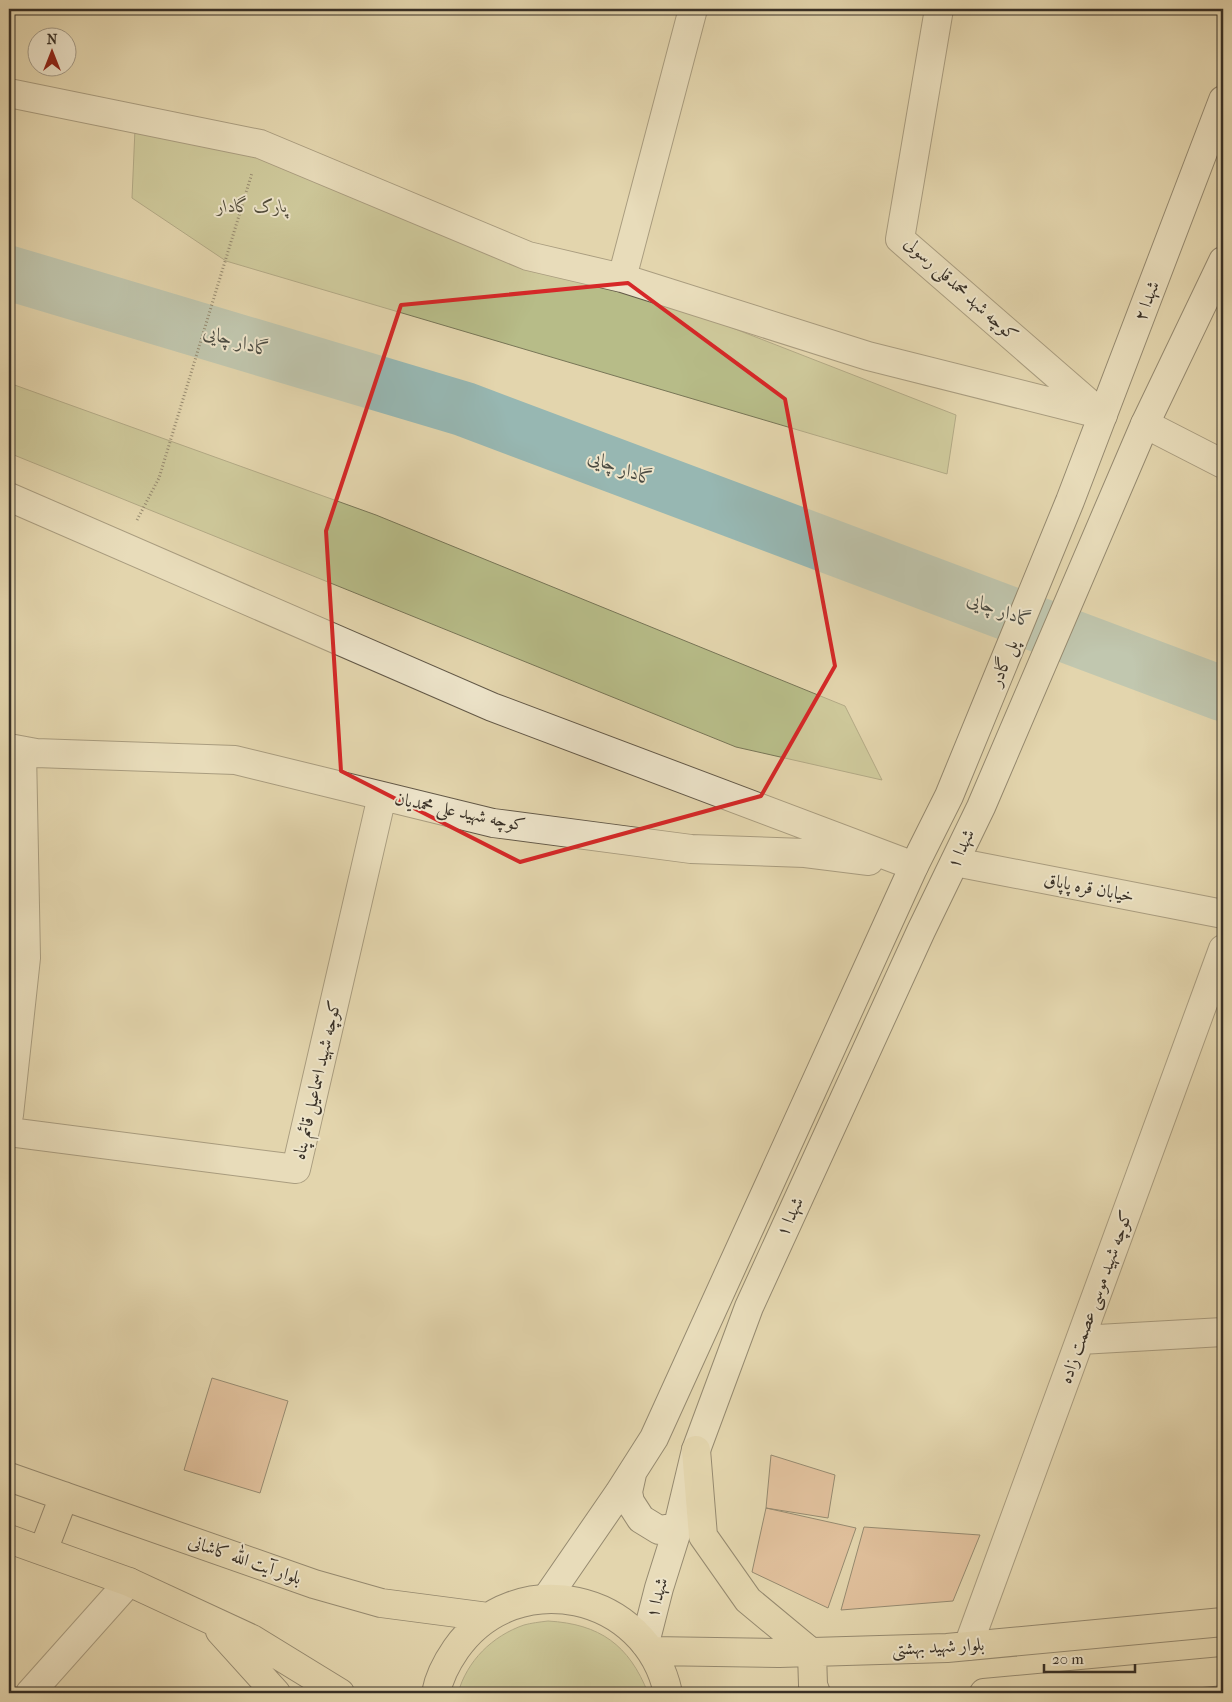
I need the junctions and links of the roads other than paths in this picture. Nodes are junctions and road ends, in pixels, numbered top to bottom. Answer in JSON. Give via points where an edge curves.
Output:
{"nodes":[{"id":1,"x":693,"y":9,"type":"edge"},
{"id":2,"x":938,"y":9,"type":"edge"},
{"id":3,"x":9,"y":93,"type":"edge"},
{"id":4,"x":1223,"y":100,"type":"edge"},
{"id":5,"x":1223,"y":261,"type":"edge"},
{"id":6,"x":622,"y":278,"type":"junction"},
{"id":7,"x":1103,"y":415,"type":"junction"},
{"id":8,"x":1146,"y":424,"type":"junction"},
{"id":9,"x":1223,"y":464,"type":"edge"},
{"id":10,"x":9,"y":497,"type":"edge"},
{"id":11,"x":1070,"y":501,"type":"joint"},
{"id":12,"x":16,"y":750,"type":"edge"},
{"id":13,"x":382,"y":796,"type":"junction"},
{"id":14,"x":949,"y":796,"type":"joint"},
{"id":15,"x":980,"y":807,"type":"joint"},
{"id":16,"x":955,"y":862,"type":"junction"},
{"id":17,"x":914,"y":866,"type":"junction"},
{"id":18,"x":1223,"y":914,"type":"edge"},
{"id":19,"x":1223,"y":949,"type":"edge"},
{"id":20,"x":12,"y":1065,"type":"edge"},
{"id":21,"x":9,"y":1116,"type":"edge"},
{"id":22,"x":9,"y":1132,"type":"edge"},
{"id":23,"x":1223,"y":1332,"type":"edge"},
{"id":24,"x":1080,"y":1340,"type":"junction"},
{"id":25,"x":696,"y":1450,"type":"junction"},
{"id":26,"x":632,"y":1474,"type":"junction"},
{"id":27,"x":9,"y":1477,"type":"edge"},
{"id":28,"x":64,"y":1496,"type":"junction"},
{"id":29,"x":678,"y":1527,"type":"junction"},
{"id":30,"x":9,"y":1539,"type":"edge"},
{"id":31,"x":42,"y":1551,"type":"junction"},
{"id":32,"x":129,"y":1582,"type":"junction"},
{"id":33,"x":546,"y":1599,"type":"junction"},
{"id":34,"x":488,"y":1617,"type":"junction"},
{"id":35,"x":210,"y":1620,"type":"junction"},
{"id":36,"x":1223,"y":1622,"type":"edge"},
{"id":37,"x":968,"y":1646,"type":"junction"},
{"id":38,"x":648,"y":1647,"type":"junction"},
{"id":39,"x":812,"y":1652,"type":"junction"},
{"id":40,"x":1223,"y":1671,"type":"edge"},
{"id":41,"x":1116,"y":1687,"type":"edge"},
{"id":42,"x":30,"y":1693,"type":"edge"},
{"id":43,"x":276,"y":1693,"type":"edge"},
{"id":44,"x":340,"y":1693,"type":"edge"},
{"id":45,"x":436,"y":1693,"type":"edge"},
{"id":46,"x":668,"y":1693,"type":"edge"},
{"id":47,"x":816,"y":1693,"type":"edge"},
{"id":48,"x":984,"y":1693,"type":"edge"}],
"edges":[{"from":1,"to":6,"type":"street"},
{"from":2,"to":7,"type":"street","name":"کوچه شهد محمدقلی رسولی","via":[[900,239]]},
{"from":3,"to":6,"type":"street","via":[[260,144],[528,256]]},
{"from":4,"to":7,"type":"street","name":"شهدا ۲"},
{"from":5,"to":8,"type":"street"},
{"from":6,"to":7,"type":"street","via":[[868,356]]},
{"from":7,"to":11,"type":"street","name":"شهدا ۲"},
{"from":8,"to":9,"type":"street"},
{"from":8,"to":15,"type":"street","name":"پل گادر"},
{"from":10,"to":17,"type":"street","via":[[492,707]]},
{"from":11,"to":14,"type":"street","name":"پل گادر"},
{"from":12,"to":13,"type":"street","name":"کوچه شهید علی محمدیان","via":[[235,760]]},
{"from":12,"to":20,"type":"street","via":[[26,958]]},
{"from":13,"to":17,"type":"street","name":"کوچه شهید علی محمدیان","via":[[493,823],[691,850],[805,853]]},
{"from":13,"to":22,"type":"street","name":"کوچه شهید اسماعیل قائم پناه","via":[[296,1169]]},
{"from":14,"to":17,"type":"street","name":"شهدا ۱"},
{"from":15,"to":16,"type":"street","name":"شهدا ۱"},
{"from":16,"to":18,"type":"street","name":"خیابان قره پاپاق"},
{"from":16,"to":25,"type":"street","name":"شهدا ۱","via":[[749,1307]]},
{"from":17,"to":26,"type":"street","name":"شهدا ۱","via":[[654,1438]]},
{"from":19,"to":24,"type":"street","name":"کوچه شهید موسی عصمت زاده"},
{"from":20,"to":21,"type":"street"},
{"from":23,"to":24,"type":"street"},
{"from":24,"to":37,"type":"street","name":"کوچه شهید موسی عصمت زاده"},
{"from":25,"to":29,"type":"street","name":"شهدا ۱"},
{"from":25,"to":39,"type":"main road","via":[[703,1536],[748,1600]]},
{"from":26,"to":29,"type":"street","via":[[628,1492],[630,1502],[641,1519],[660,1530]]},
{"from":26,"to":33,"type":"street","name":"شهدا ۱"},
{"from":27,"to":28,"type":"main road","name":"بلوار آیت الله کاشانی"},
{"from":28,"to":31,"type":"main road"},
{"from":28,"to":34,"type":"main road","name":"بلوار آیت الله کاشانی","via":[[362,1598]]},
{"from":29,"to":38,"type":"street","name":"شهدا ۱","via":[[659,1588]]},
{"from":30,"to":31,"type":"main road"},
{"from":31,"to":32,"type":"main road"},
{"from":32,"to":35,"type":"main road"},
{"from":32,"to":42,"type":"street"},
{"from":33,"to":34,"type":"main road","via":[[513,1606]]},
{"from":33,"to":38,"type":"main road","via":[[574,1601],[601,1609],[626,1623]]},
{"from":34,"to":45,"type":"main road","via":[[465,1636],[447,1662]]},
{"from":35,"to":43,"type":"main road"},
{"from":35,"to":44,"type":"main road","via":[[252,1639]]},
{"from":36,"to":37,"type":"main road","name":"بلوار شهید بهشتی"},
{"from":37,"to":39,"type":"main road","name":"بلوار شهید بهشتی"},
{"from":38,"to":39,"type":"main road","name":"بلوار شهید بهشتی"},
{"from":38,"to":46,"type":"main road","via":[[665,1678]]},
{"from":39,"to":47,"type":"main road"},
{"from":40,"to":41,"type":"main road"},
{"from":41,"to":48,"type":"main road"}]}
